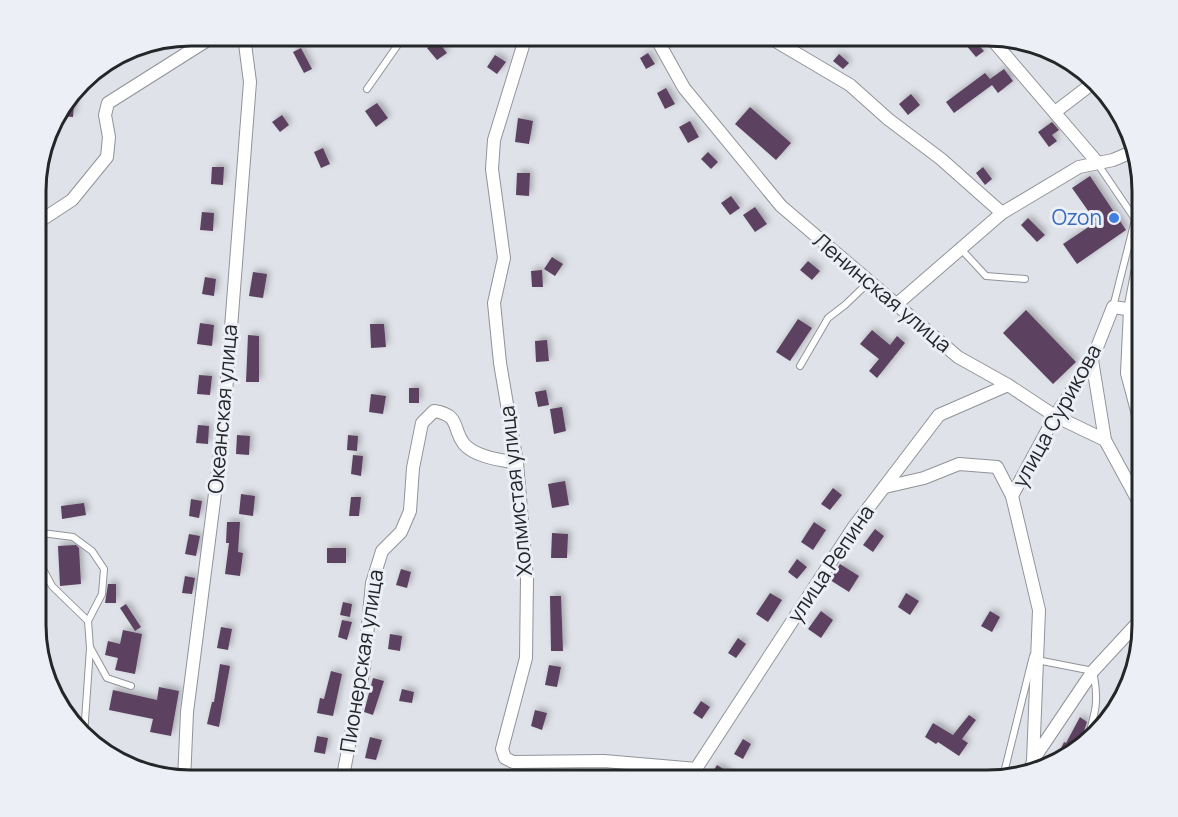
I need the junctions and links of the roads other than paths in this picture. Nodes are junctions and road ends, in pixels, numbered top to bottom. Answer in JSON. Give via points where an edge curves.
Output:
{"nodes":[{"id":1,"x":197,"y":46,"type":"edge"},
{"id":2,"x":245,"y":46,"type":"edge"},
{"id":3,"x":397,"y":46,"type":"edge"},
{"id":4,"x":523,"y":46,"type":"edge"},
{"id":5,"x":660,"y":47,"type":"edge"},
{"id":6,"x":785,"y":47,"type":"edge"},
{"id":7,"x":999,"y":47,"type":"edge"},
{"id":8,"x":1087,"y":87,"type":"edge"},
{"id":9,"x":367,"y":89,"type":"dead end"},
{"id":10,"x":1054,"y":112,"type":"junction"},
{"id":11,"x":1127,"y":154,"type":"edge"},
{"id":12,"x":1097,"y":162,"type":"junction"},
{"id":13,"x":1002,"y":213,"type":"junction"},
{"id":14,"x":1131,"y":214,"type":"edge"},
{"id":15,"x":46,"y":218,"type":"edge"},
{"id":16,"x":1131,"y":236,"type":"edge"},
{"id":17,"x":961,"y":249,"type":"junction"},
{"id":18,"x":1024,"y":279,"type":"dead end"},
{"id":19,"x":870,"y":281,"type":"junction"},
{"id":20,"x":897,"y":304,"type":"junction"},
{"id":21,"x":1113,"y":306,"type":"junction"},
{"id":22,"x":1131,"y":310,"type":"edge"},
{"id":23,"x":1131,"y":352,"type":"edge"},
{"id":24,"x":1092,"y":360,"type":"junction"},
{"id":25,"x":800,"y":366,"type":"dead end"},
{"id":26,"x":1131,"y":377,"type":"edge"},
{"id":27,"x":1008,"y":385,"type":"junction"},
{"id":28,"x":1055,"y":416,"type":"junction"},
{"id":29,"x":1106,"y":440,"type":"junction"},
{"id":30,"x":517,"y":463,"type":"junction"},
{"id":31,"x":885,"y":487,"type":"junction"},
{"id":32,"x":1131,"y":487,"type":"edge"},
{"id":33,"x":1012,"y":496,"type":"junction"},
{"id":34,"x":47,"y":532,"type":"edge"},
{"id":35,"x":47,"y":576,"type":"edge"},
{"id":36,"x":88,"y":621,"type":"junction"},
{"id":37,"x":1131,"y":630,"type":"edge"},
{"id":38,"x":1037,"y":641,"type":"junction"},
{"id":39,"x":90,"y":648,"type":"junction"},
{"id":40,"x":1037,"y":660,"type":"junction"},
{"id":41,"x":1093,"y":671,"type":"junction"},
{"id":42,"x":131,"y":686,"type":"dead end"},
{"id":43,"x":85,"y":723,"type":"edge"},
{"id":44,"x":1091,"y":726,"type":"edge"},
{"id":45,"x":1033,"y":763,"type":"edge"},
{"id":46,"x":1031,"y":764,"type":"edge"},
{"id":47,"x":697,"y":769,"type":"joint"},
{"id":48,"x":1005,"y":769,"type":"edge"},
{"id":49,"x":184,"y":770,"type":"edge"},
{"id":50,"x":344,"y":770,"type":"edge"}],
"edges":[{"from":1,"to":15,"type":"street","via":[[108,103],[107,157],[72,200]]},
{"from":2,"to":49,"type":"street","name":"Океанская улица","via":[[250,82],[223,431],[187,712]]},
{"from":3,"to":9,"type":"lane"},
{"from":4,"to":30,"type":"street","name":"Холмистая улица","via":[[494,140],[492,169],[504,258],[494,303]]},
{"from":5,"to":19,"type":"street","name":"Ленинская улица","via":[[684,88],[781,206]]},
{"from":6,"to":13,"type":"street","via":[[850,85]]},
{"from":7,"to":10,"type":"street"},
{"from":8,"to":10,"type":"street"},
{"from":10,"to":12,"type":"street"},
{"from":11,"to":12,"type":"street"},
{"from":12,"to":13,"type":"street","via":[[1079,167]]},
{"from":12,"to":14,"type":"lane"},
{"from":13,"to":17,"type":"street"},
{"from":16,"to":21,"type":"lane"},
{"from":17,"to":18,"type":"lane","via":[[986,276]]},
{"from":17,"to":20,"type":"street"},
{"from":19,"to":20,"type":"street","name":"Ленинская улица"},
{"from":19,"to":25,"type":"lane","via":[[828,318]]},
{"from":20,"to":27,"type":"street","name":"Ленинская улица","via":[[958,357]]},
{"from":21,"to":22,"type":"street"},
{"from":21,"to":24,"type":"street","name":"улица Сурикова"},
{"from":23,"to":26,"type":"main road"},
{"from":24,"to":28,"type":"street","name":"улица Сурикова"},
{"from":24,"to":29,"type":"street"},
{"from":27,"to":28,"type":"street","name":"Ленинская улица"},
{"from":27,"to":31,"type":"street","name":"улица Репина","via":[[939,415]]},
{"from":28,"to":29,"type":"street","name":"Ленинская улица"},
{"from":28,"to":33,"type":"street","name":"улица Сурикова"},
{"from":29,"to":32,"type":"street"},
{"from":30,"to":47,"type":"street","name":"Холмистая улица","via":[[527,579],[526,658],[502,749],[505,758],[513,762],[604,761]]},
{"from":30,"to":50,"type":"street","name":"Пионерская улица","via":[[487,458],[464,444],[455,422],[444,412],[434,411],[422,423],[410,511],[401,532],[382,551],[372,583],[364,668]]},
{"from":31,"to":33,"type":"street","via":[[959,464],[997,466]]},
{"from":31,"to":47,"type":"street","name":"улица Репина","via":[[847,538]]},
{"from":33,"to":38,"type":"street","name":"улица Сурикова","via":[[1039,610]]},
{"from":34,"to":36,"type":"lane","via":[[73,537],[92,551],[104,569],[102,594]]},
{"from":35,"to":36,"type":"lane"},
{"from":36,"to":39,"type":"lane"},
{"from":37,"to":41,"type":"street","name":"улица Сурикова"},
{"from":38,"to":40,"type":"street","name":"улица Сурикова"},
{"from":38,"to":48,"type":"lane"},
{"from":39,"to":42,"type":"lane","via":[[107,678]]},
{"from":39,"to":43,"type":"lane"},
{"from":40,"to":41,"type":"lane"},
{"from":40,"to":46,"type":"street","name":"улица Сурикова"},
{"from":41,"to":44,"type":"lane","via":[[1097,703]]},
{"from":41,"to":45,"type":"street","name":"улица Сурикова"}]}
